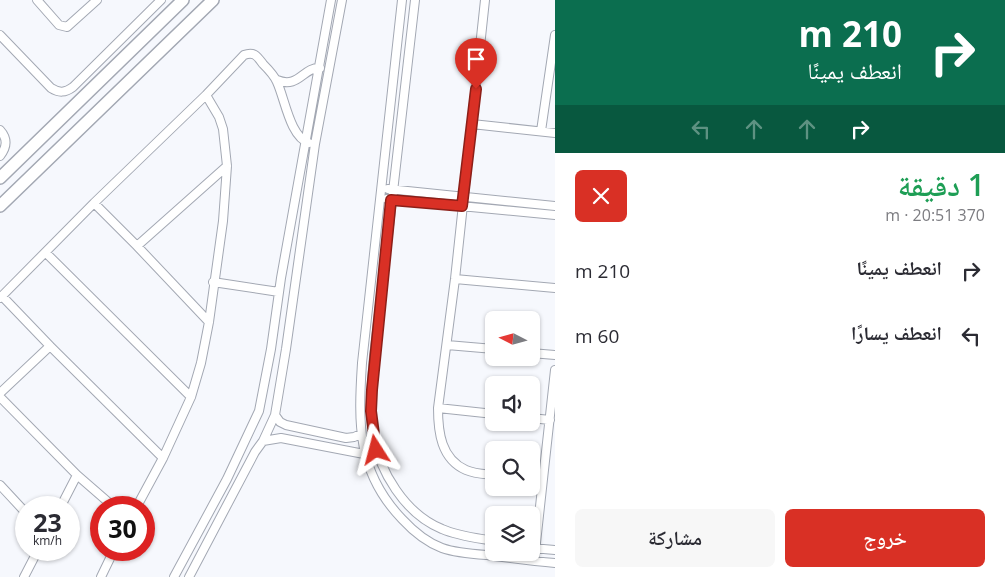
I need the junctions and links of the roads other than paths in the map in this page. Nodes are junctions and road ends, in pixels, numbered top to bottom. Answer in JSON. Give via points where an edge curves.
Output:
{"nodes":[{"id":1,"x":37,"y":0,"type":"edge"},
{"id":2,"x":97,"y":0,"type":"edge"},
{"id":3,"x":161,"y":0,"type":"edge"},
{"id":4,"x":183,"y":0,"type":"edge"},
{"id":5,"x":213,"y":0,"type":"edge"},
{"id":6,"x":331,"y":0,"type":"edge"},
{"id":7,"x":342,"y":0,"type":"edge"},
{"id":8,"x":402,"y":0,"type":"edge"},
{"id":9,"x":415,"y":0,"type":"edge"},
{"id":10,"x":485,"y":0,"type":"edge"},
{"id":11,"x":0,"y":35,"type":"edge"},
{"id":12,"x":555,"y":35,"type":"edge"},
{"id":13,"x":396,"y":52,"type":"junction"},
{"id":14,"x":409,"y":54,"type":"junction"},
{"id":15,"x":318,"y":68,"type":"junction"},
{"id":16,"x":329,"y":70,"type":"junction"},
{"id":17,"x":89,"y":71,"type":"junction"},
{"id":18,"x":277,"y":80,"type":"junction"},
{"id":19,"x":100,"y":82,"type":"junction"},
{"id":20,"x":206,"y":95,"type":"junction"},
{"id":21,"x":472,"y":124,"type":"junction"},
{"id":22,"x":0,"y":130,"type":"edge"},
{"id":23,"x":541,"y":132,"type":"junction"},
{"id":24,"x":555,"y":133,"type":"edge"},
{"id":25,"x":305,"y":141,"type":"junction"},
{"id":26,"x":315,"y":144,"type":"junction"},
{"id":27,"x":0,"y":156,"type":"edge"},
{"id":28,"x":227,"y":166,"type":"junction"},
{"id":29,"x":0,"y":178,"type":"edge"},
{"id":30,"x":381,"y":188,"type":"junction"},
{"id":31,"x":393,"y":190,"type":"junction"},
{"id":32,"x":463,"y":196,"type":"junction"},
{"id":33,"x":380,"y":199,"type":"junction"},
{"id":34,"x":391,"y":200,"type":"junction"},
{"id":35,"x":94,"y":204,"type":"junction"},
{"id":36,"x":0,"y":206,"type":"edge"},
{"id":37,"x":462,"y":206,"type":"junction"},
{"id":38,"x":555,"y":206,"type":"edge"},
{"id":39,"x":555,"y":215,"type":"edge"},
{"id":40,"x":137,"y":246,"type":"junction"},
{"id":41,"x":46,"y":253,"type":"junction"},
{"id":42,"x":281,"y":278,"type":"junction"},
{"id":43,"x":455,"y":278,"type":"junction"},
{"id":44,"x":295,"y":280,"type":"junction"},
{"id":45,"x":214,"y":282,"type":"junction"},
{"id":46,"x":555,"y":288,"type":"edge"},
{"id":47,"x":279,"y":292,"type":"junction"},
{"id":48,"x":1,"y":297,"type":"edge"},
{"id":49,"x":208,"y":322,"type":"junction"},
{"id":50,"x":447,"y":345,"type":"junction"},
{"id":51,"x":50,"y":346,"type":"junction"},
{"id":52,"x":485,"y":348,"type":"edge"},
{"id":53,"x":540,"y":354,"type":"edge"},
{"id":54,"x":555,"y":355,"type":"edge"},
{"id":55,"x":555,"y":370,"type":"edge"},
{"id":56,"x":0,"y":395,"type":"edge"},
{"id":57,"x":191,"y":397,"type":"junction"},
{"id":58,"x":438,"y":408,"type":"junction"},
{"id":59,"x":485,"y":413,"type":"edge"},
{"id":60,"x":275,"y":415,"type":"junction"},
{"id":61,"x":540,"y":419,"type":"edge"},
{"id":62,"x":550,"y":420,"type":"junction"},
{"id":63,"x":361,"y":434,"type":"junction"},
{"id":64,"x":263,"y":441,"type":"junction"},
{"id":65,"x":376,"y":450,"type":"junction"},
{"id":66,"x":364,"y":454,"type":"junction"},
{"id":67,"x":163,"y":458,"type":"junction"},
{"id":68,"x":485,"y":473,"type":"edge"},
{"id":69,"x":77,"y":475,"type":"junction"},
{"id":70,"x":542,"y":480,"type":"joint"},
{"id":71,"x":0,"y":485,"type":"edge"},
{"id":72,"x":66,"y":496,"type":"edge"},
{"id":73,"x":101,"y":496,"type":"edge"},
{"id":74,"x":142,"y":496,"type":"edge"},
{"id":75,"x":15,"y":501,"type":"edge"},
{"id":76,"x":539,"y":506,"type":"edge"},
{"id":77,"x":485,"y":539,"type":"edge"},
{"id":78,"x":540,"y":549,"type":"edge"},
{"id":79,"x":555,"y":550,"type":"edge"},
{"id":80,"x":485,"y":555,"type":"edge"},
{"id":81,"x":32,"y":561,"type":"edge"},
{"id":82,"x":109,"y":561,"type":"edge"},
{"id":83,"x":534,"y":561,"type":"edge"},
{"id":84,"x":555,"y":563,"type":"edge"},
{"id":85,"x":24,"y":577,"type":"edge"},
{"id":86,"x":101,"y":577,"type":"edge"},
{"id":87,"x":174,"y":577,"type":"edge"},
{"id":88,"x":190,"y":577,"type":"edge"}],
"edges":[{"from":1,"to":2,"type":"street","via":[[59,25],[67,27]]},
{"from":3,"to":17,"type":"street"},
{"from":4,"to":19,"type":"street"},
{"from":5,"to":36,"type":"street"},
{"from":6,"to":15,"type":"street"},
{"from":7,"to":16,"type":"street"},
{"from":8,"to":13,"type":"street"},
{"from":9,"to":14,"type":"street"},
{"from":10,"to":21,"type":"street"},
{"from":11,"to":17,"type":"street","via":[[56,91],[69,90]]},
{"from":12,"to":23,"type":"street"},
{"from":13,"to":14,"type":"street"},
{"from":13,"to":30,"type":"street"},
{"from":14,"to":31,"type":"street"},
{"from":15,"to":16,"type":"street"},
{"from":15,"to":18,"type":"street","via":[[293,82]]},
{"from":15,"to":25,"type":"street"},
{"from":16,"to":26,"type":"street"},
{"from":17,"to":19,"type":"street"},
{"from":18,"to":20,"type":"street","via":[[256,55],[247,54]]},
{"from":18,"to":25,"type":"street","via":[[295,131]]},
{"from":19,"to":29,"type":"street"},
{"from":20,"to":28,"type":"street","via":[[223,129]]},
{"from":20,"to":35,"type":"street"},
{"from":21,"to":23,"type":"street"},
{"from":21,"to":32,"type":"street"},
{"from":22,"to":27,"type":"street","via":[[6,142]]},
{"from":23,"to":24,"type":"street"},
{"from":25,"to":26,"type":"street"},
{"from":25,"to":42,"type":"street"},
{"from":26,"to":44,"type":"street"},
{"from":28,"to":40,"type":"street"},
{"from":28,"to":45,"type":"street"},
{"from":30,"to":31,"type":"street"},
{"from":30,"to":33,"type":"street"},
{"from":31,"to":32,"type":"street"},
{"from":31,"to":34,"type":"street"},
{"from":32,"to":37,"type":"street"},
{"from":32,"to":38,"type":"street"},
{"from":33,"to":34,"type":"street"},
{"from":33,"to":63,"type":"street","via":[[362,363]]},
{"from":34,"to":37,"type":"street"},
{"from":34,"to":65,"type":"street","via":[[372,390]]},
{"from":35,"to":40,"type":"street"},
{"from":35,"to":41,"type":"street"},
{"from":37,"to":39,"type":"street"},
{"from":37,"to":43,"type":"street"},
{"from":40,"to":49,"type":"street"},
{"from":41,"to":48,"type":"street"},
{"from":41,"to":57,"type":"street"},
{"from":42,"to":44,"type":"street"},
{"from":42,"to":47,"type":"street"},
{"from":43,"to":46,"type":"street"},
{"from":43,"to":50,"type":"street"},
{"from":44,"to":60,"type":"street"},
{"from":45,"to":47,"type":"street"},
{"from":45,"to":49,"type":"street"},
{"from":47,"to":87,"type":"street","via":[[272,349],[259,410],[227,480]]},
{"from":48,"to":51,"type":"street"},
{"from":49,"to":57,"type":"street"},
{"from":50,"to":52,"type":"street"},
{"from":50,"to":58,"type":"street"},
{"from":51,"to":56,"type":"street"},
{"from":51,"to":67,"type":"street"},
{"from":53,"to":54,"type":"street"},
{"from":55,"to":62,"type":"street"},
{"from":56,"to":69,"type":"street"},
{"from":57,"to":67,"type":"street"},
{"from":58,"to":59,"type":"street"},
{"from":58,"to":68,"type":"street","via":[[440,439],[446,451],[466,470]]},
{"from":60,"to":63,"type":"street","via":[[286,425],[346,438]]},
{"from":60,"to":64,"type":"street"},
{"from":61,"to":62,"type":"street"},
{"from":62,"to":70,"type":"street"},
{"from":63,"to":66,"type":"street"},
{"from":64,"to":66,"type":"street","via":[[281,438]]},
{"from":64,"to":88,"type":"street"},
{"from":65,"to":66,"type":"street"},
{"from":65,"to":77,"type":"street","via":[[396,490],[420,517],[447,531]]},
{"from":66,"to":80,"type":"street","via":[[372,475],[392,508],[419,536],[457,552]]},
{"from":67,"to":74,"type":"street"},
{"from":69,"to":72,"type":"street"},
{"from":69,"to":73,"type":"street"},
{"from":70,"to":76,"type":"street"},
{"from":71,"to":75,"type":"street"},
{"from":78,"to":79,"type":"street"},
{"from":81,"to":85,"type":"street"},
{"from":82,"to":86,"type":"street"},
{"from":83,"to":84,"type":"street"}]}
